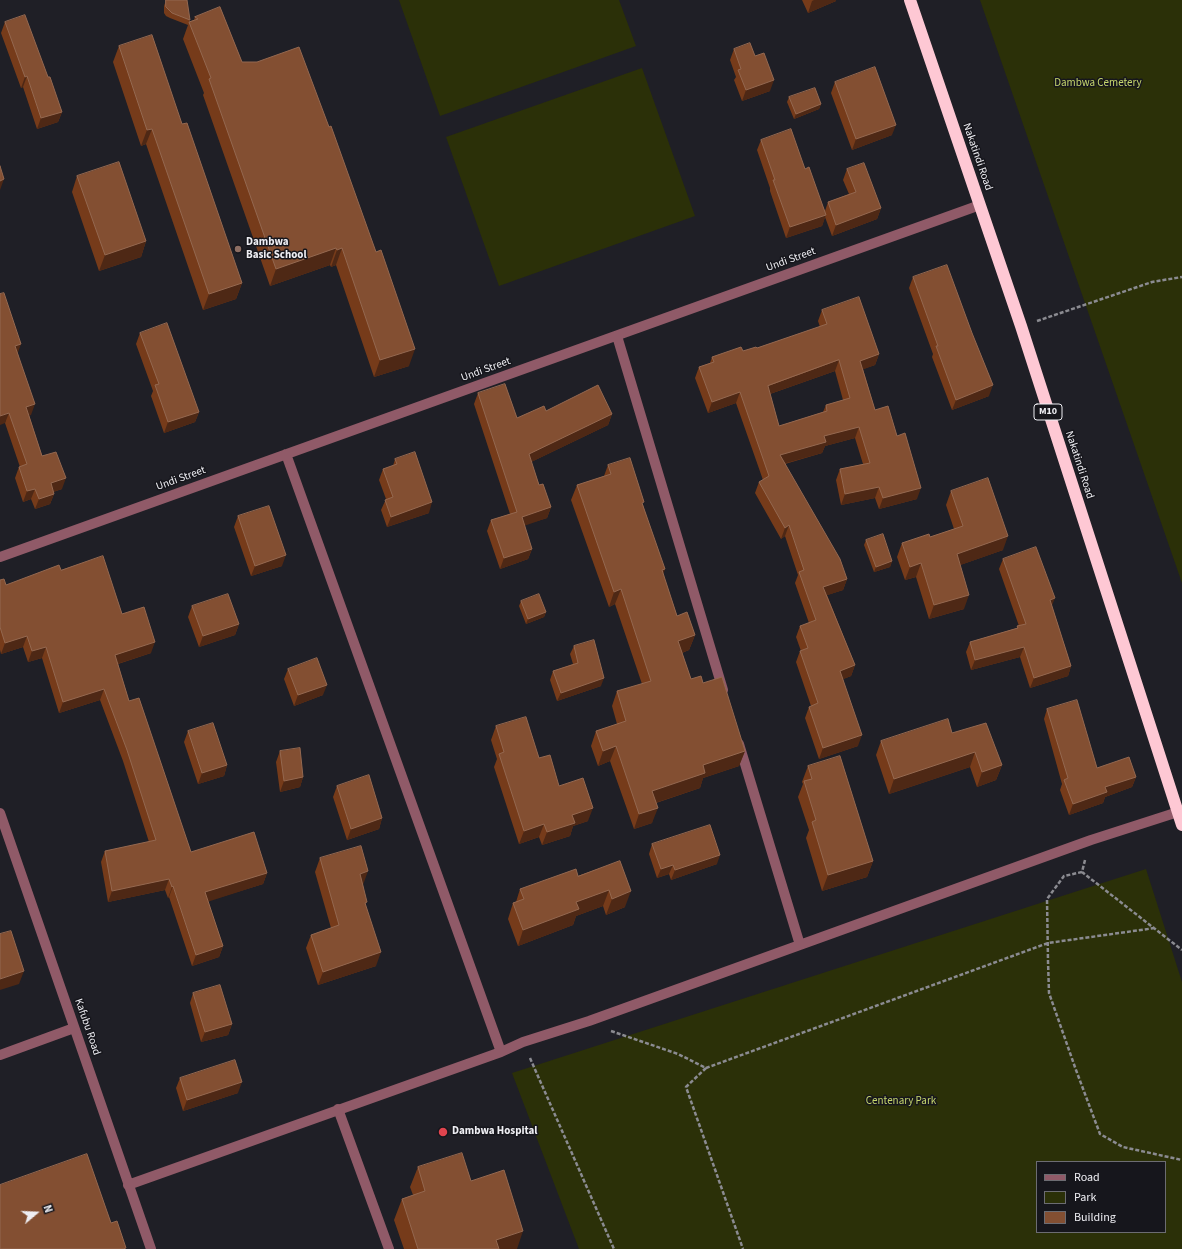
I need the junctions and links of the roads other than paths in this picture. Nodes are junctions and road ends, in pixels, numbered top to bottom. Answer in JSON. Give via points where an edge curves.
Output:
{"nodes":[{"id":1,"x":910,"y":0,"type":"edge"},
{"id":2,"x":980,"y":205,"type":"junction"},
{"id":3,"x":617,"y":336,"type":"junction"},
{"id":4,"x":286,"y":454,"type":"junction"},
{"id":5,"x":0,"y":557,"type":"edge"},
{"id":6,"x":727,"y":701,"type":"edge"},
{"id":7,"x":736,"y":731,"type":"edge"},
{"id":8,"x":1178,"y":812,"type":"junction"},
{"id":9,"x":0,"y":813,"type":"edge"},
{"id":10,"x":1182,"y":825,"type":"edge"},
{"id":11,"x":800,"y":944,"type":"junction"},
{"id":12,"x":74,"y":1028,"type":"junction"},
{"id":13,"x":501,"y":1052,"type":"junction"},
{"id":14,"x":0,"y":1055,"type":"edge"},
{"id":15,"x":338,"y":1109,"type":"junction"},
{"id":16,"x":128,"y":1185,"type":"junction"},
{"id":17,"x":151,"y":1249,"type":"edge"},
{"id":18,"x":389,"y":1249,"type":"edge"}],
"edges":[{"from":1,"to":2,"type":"highway","name":"Nakatindi Road","number":"M10"},
{"from":2,"to":3,"type":"street","name":"Undi Street"},
{"from":2,"to":8,"type":"highway","name":"Nakatindi Road","number":"M10"},
{"from":3,"to":4,"type":"street","name":"Undi Street"},
{"from":3,"to":6,"type":"street"},
{"from":4,"to":5,"type":"street","name":"Undi Street"},
{"from":4,"to":13,"type":"street"},
{"from":7,"to":11,"type":"street"},
{"from":8,"to":10,"type":"highway","name":"Nakatindi Road","number":"M10"},
{"from":8,"to":11,"type":"street","via":[[1091,840]]},
{"from":9,"to":12,"type":"street","name":"Kafubu Road"},
{"from":11,"to":13,"type":"street"},
{"from":12,"to":14,"type":"street"},
{"from":12,"to":16,"type":"street","name":"Kafubu Road"},
{"from":13,"to":15,"type":"street"},
{"from":15,"to":16,"type":"street"},
{"from":15,"to":18,"type":"street"},
{"from":16,"to":17,"type":"street","name":"Kafubu Road"}]}
